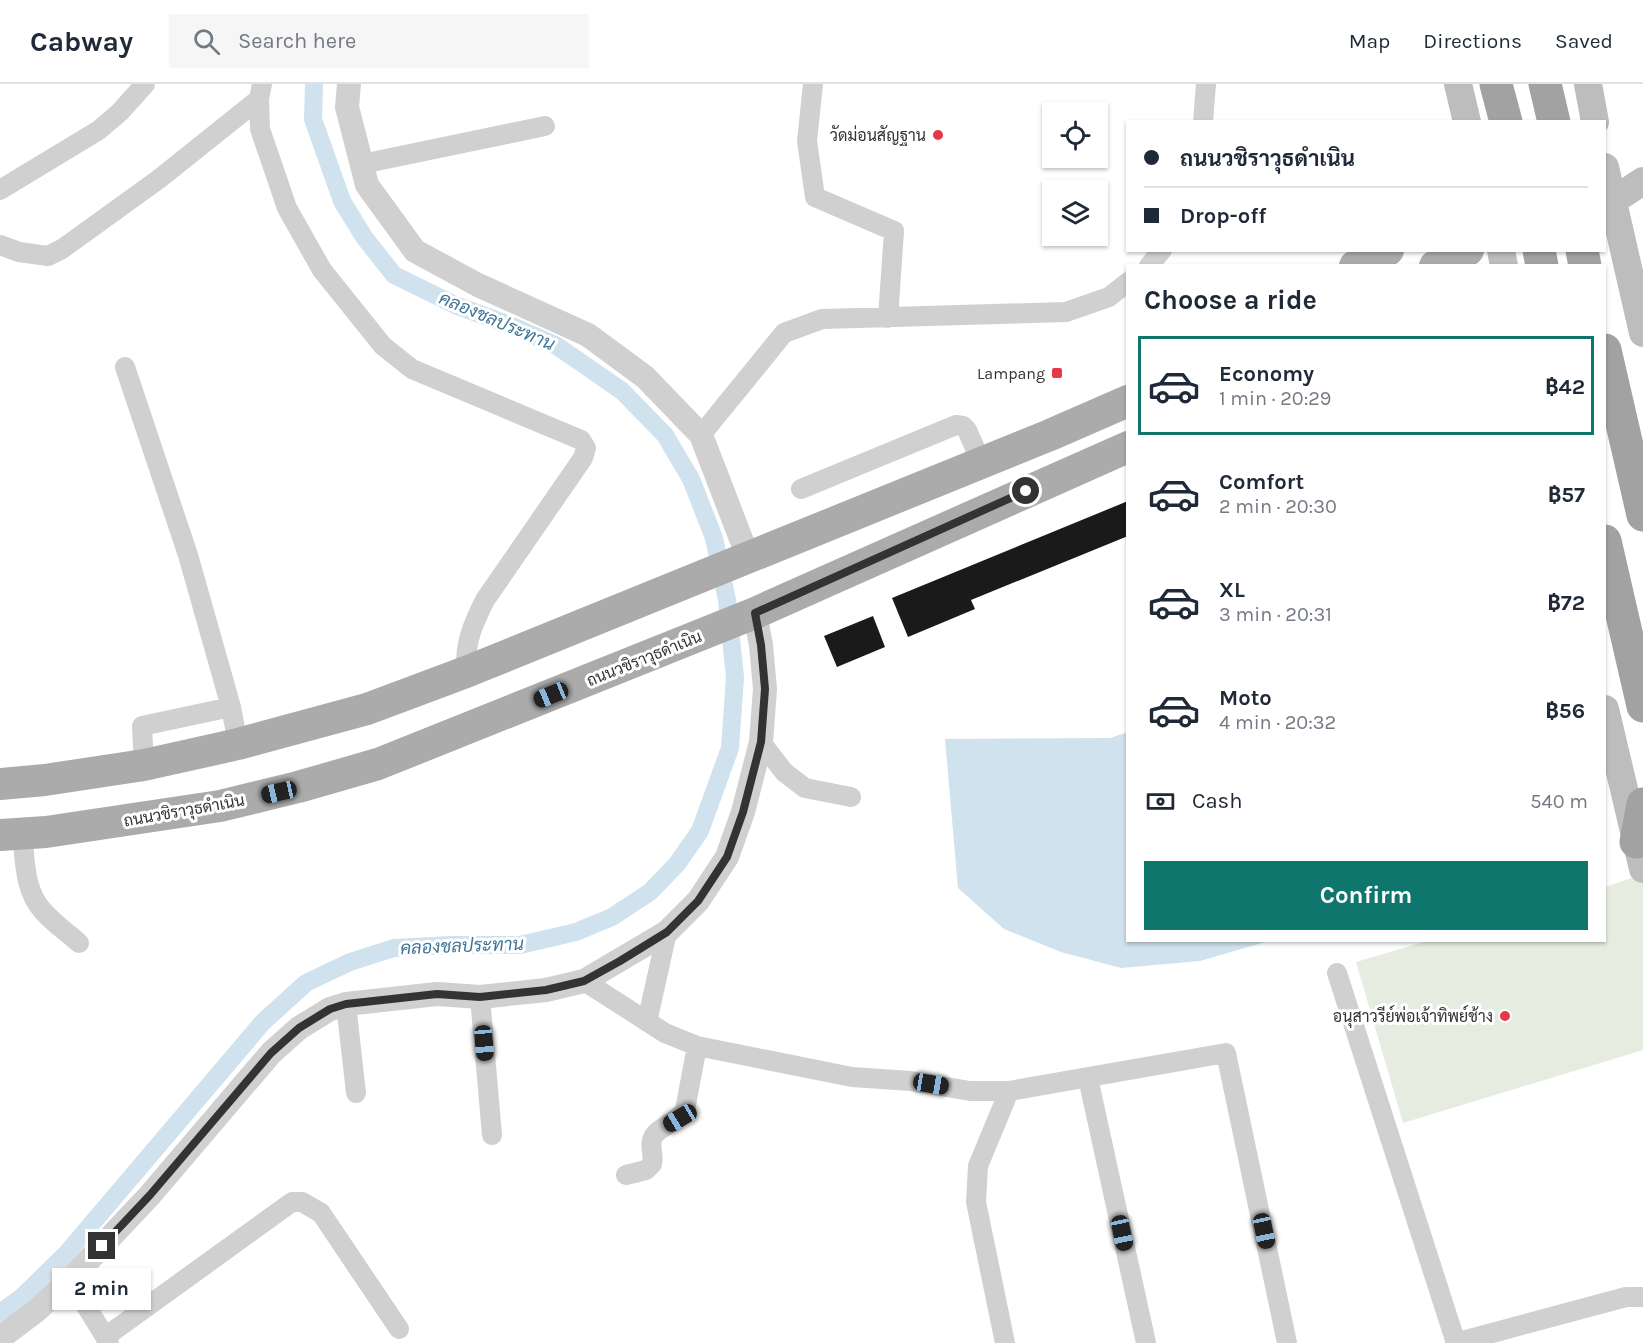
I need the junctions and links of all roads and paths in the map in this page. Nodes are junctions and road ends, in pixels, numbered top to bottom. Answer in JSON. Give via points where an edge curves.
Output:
{"nodes":[{"id":1,"x":145,"y":84,"type":"edge"},
{"id":2,"x":349,"y":84,"type":"edge"},
{"id":3,"x":813,"y":84,"type":"edge"},
{"id":4,"x":1206,"y":84,"type":"edge"},
{"id":5,"x":1458,"y":84,"type":"edge"},
{"id":6,"x":1496,"y":84,"type":"edge"},
{"id":7,"x":1545,"y":84,"type":"edge"},
{"id":8,"x":1588,"y":84,"type":"edge"},
{"id":9,"x":260,"y":91,"type":"edge"},
{"id":10,"x":1203,"y":120,"type":"edge"},
{"id":11,"x":1467,"y":120,"type":"edge"},
{"id":12,"x":1505,"y":120,"type":"edge"},
{"id":13,"x":1554,"y":120,"type":"edge"},
{"id":14,"x":1595,"y":120,"type":"edge"},
{"id":15,"x":545,"y":126,"type":"dead end"},
{"id":16,"x":362,"y":164,"type":"junction"},
{"id":17,"x":1606,"y":176,"type":"edge"},
{"id":18,"x":1643,"y":181,"type":"edge"},
{"id":19,"x":0,"y":190,"type":"edge"},
{"id":20,"x":1643,"y":194,"type":"edge"},
{"id":21,"x":1609,"y":204,"type":"edge"},
{"id":22,"x":0,"y":245,"type":"edge"},
{"id":23,"x":1384,"y":252,"type":"edge"},
{"id":24,"x":1464,"y":252,"type":"edge"},
{"id":25,"x":1556,"y":252,"type":"edge"},
{"id":26,"x":1359,"y":264,"type":"edge"},
{"id":27,"x":1439,"y":264,"type":"edge"},
{"id":28,"x":1545,"y":264,"type":"edge"},
{"id":29,"x":1126,"y":284,"type":"edge"},
{"id":30,"x":888,"y":318,"type":"junction"},
{"id":31,"x":1643,"y":331,"type":"edge"},
{"id":32,"x":1606,"y":354,"type":"edge"},
{"id":33,"x":124,"y":367,"type":"dead end"},
{"id":34,"x":1126,"y":381,"type":"edge"},
{"id":35,"x":1126,"y":401,"type":"edge"},
{"id":36,"x":701,"y":435,"type":"junction"},
{"id":37,"x":1050,"y":435,"type":"junction"},
{"id":38,"x":1126,"y":448,"type":"edge"},
{"id":39,"x":1126,"y":458,"type":"edge"},
{"id":40,"x":981,"y":462,"type":"junction"},
{"id":41,"x":1065,"y":474,"type":"junction"},
{"id":42,"x":801,"y":489,"type":"dead end"},
{"id":43,"x":1643,"y":515,"type":"edge"},
{"id":44,"x":1606,"y":546,"type":"edge"},
{"id":45,"x":748,"y":557,"type":"junction"},
{"id":46,"x":755,"y":613,"type":"junction"},
{"id":47,"x":466,"y":672,"type":"junction"},
{"id":48,"x":1643,"y":706,"type":"edge"},
{"id":49,"x":231,"y":707,"type":"junction"},
{"id":50,"x":1606,"y":713,"type":"edge"},
{"id":51,"x":761,"y":742,"type":"junction"},
{"id":52,"x":238,"y":744,"type":"junction"},
{"id":53,"x":144,"y":765,"type":"junction"},
{"id":54,"x":0,"y":784,"type":"edge"},
{"id":55,"x":851,"y":797,"type":"dead end"},
{"id":56,"x":1643,"y":804,"type":"edge"},
{"id":57,"x":11,"y":834,"type":"edge"},
{"id":58,"x":1640,"y":855,"type":"edge"},
{"id":59,"x":667,"y":932,"type":"junction"},
{"id":60,"x":79,"y":943,"type":"dead end"},
{"id":61,"x":1337,"y":973,"type":"dead end"},
{"id":62,"x":584,"y":981,"type":"junction"},
{"id":63,"x":480,"y":997,"type":"junction"},
{"id":64,"x":346,"y":1004,"type":"junction"},
{"id":65,"x":647,"y":1022,"type":"junction"},
{"id":66,"x":697,"y":1046,"type":"junction"},
{"id":67,"x":1088,"y":1078,"type":"junction"},
{"id":68,"x":1008,"y":1091,"type":"junction"},
{"id":69,"x":356,"y":1093,"type":"dead end"},
{"id":70,"x":492,"y":1135,"type":"dead end"},
{"id":71,"x":626,"y":1174,"type":"dead end"},
{"id":72,"x":70,"y":1280,"type":"junction"},
{"id":73,"x":1643,"y":1297,"type":"edge"},
{"id":74,"x":399,"y":1329,"type":"dead end"},
{"id":75,"x":0,"y":1338,"type":"edge"},
{"id":76,"x":107,"y":1340,"type":"edge"},
{"id":77,"x":1005,"y":1343,"type":"edge"},
{"id":78,"x":1146,"y":1343,"type":"edge"},
{"id":79,"x":1287,"y":1343,"type":"edge"},
{"id":80,"x":1455,"y":1343,"type":"edge"}],
"edges":[{"from":1,"to":19,"type":"street","via":[[99,130]]},
{"from":2,"to":16,"type":"street","via":[[347,108]]},
{"from":3,"to":30,"type":"street","via":[[807,141],[815,197],[894,231]]},
{"from":4,"to":10,"type":"street"},
{"from":5,"to":11,"type":"main road"},
{"from":6,"to":12,"type":"highway"},
{"from":7,"to":13,"type":"highway"},
{"from":8,"to":14,"type":"main road"},
{"from":9,"to":22,"type":"street","via":[[159,179],[62,249],[48,256]]},
{"from":9,"to":47,"type":"street","via":[[260,129],[287,208],[322,270],[383,346],[412,369],[581,440],[586,448],[583,458],[485,600],[466,651]]},
{"from":15,"to":16,"type":"street"},
{"from":16,"to":36,"type":"street","via":[[367,185],[415,251],[478,285],[588,335],[645,377]]},
{"from":17,"to":21,"type":"main road"},
{"from":18,"to":21,"type":"main road"},
{"from":20,"to":21,"type":"main road"},
{"from":21,"to":31,"type":"main road"},
{"from":23,"to":26,"type":"main road"},
{"from":24,"to":27,"type":"main road"},
{"from":25,"to":28,"type":"main road"},
{"from":29,"to":30,"type":"street","via":[[1109,297],[1066,312]]},
{"from":30,"to":36,"type":"street","via":[[822,319],[784,333]]},
{"from":32,"to":43,"type":"highway"},
{"from":33,"to":49,"type":"street","via":[[188,555]]},
{"from":34,"to":37,"type":"main road"},
{"from":35,"to":37,"type":"main road"},
{"from":36,"to":45,"type":"street"},
{"from":37,"to":40,"type":"main road"},
{"from":37,"to":41,"type":"main road"},
{"from":38,"to":41,"type":"main road","name":"ถนนวชิราวุธดำเนิน"},
{"from":39,"to":41,"type":"main road"},
{"from":40,"to":42,"type":"street","via":[[968,430],[956,425]]},
{"from":40,"to":45,"type":"main road"},
{"from":41,"to":46,"type":"main road","name":"ถนนวชิราวุธดำเนิน"},
{"from":44,"to":48,"type":"highway"},
{"from":45,"to":47,"type":"main road"},
{"from":46,"to":51,"type":"street","via":[[765,689]]},
{"from":46,"to":57,"type":"main road","name":"ถนนวชิราวุธดำเนิน","via":[[378,764],[298,788],[220,806]]},
{"from":47,"to":52,"type":"main road","via":[[366,709]]},
{"from":49,"to":52,"type":"street"},
{"from":49,"to":53,"type":"street","via":[[142,726]]},
{"from":50,"to":58,"type":"main road"},
{"from":51,"to":55,"type":"street","via":[[784,772],[805,788]]},
{"from":51,"to":59,"type":"street","via":[[727,857],[698,901]]},
{"from":52,"to":53,"type":"main road"},
{"from":53,"to":54,"type":"main road"},
{"from":56,"to":58,"type":"highway"},
{"from":57,"to":60,"type":"street","via":[[33,898]]},
{"from":59,"to":62,"type":"street"},
{"from":59,"to":65,"type":"street"},
{"from":61,"to":80,"type":"street"},
{"from":62,"to":63,"type":"street","via":[[546,990]]},
{"from":62,"to":65,"type":"street"},
{"from":63,"to":64,"type":"street","via":[[437,994]]},
{"from":63,"to":70,"type":"street"},
{"from":64,"to":69,"type":"street"},
{"from":64,"to":72,"type":"street","via":[[299,1028],[271,1053],[150,1195]]},
{"from":65,"to":66,"type":"street"},
{"from":66,"to":68,"type":"street","via":[[852,1077],[911,1080],[970,1091]]},
{"from":66,"to":71,"type":"street","via":[[685,1110],[652,1140],[652,1164],[646,1170]]},
{"from":67,"to":68,"type":"street"},
{"from":67,"to":78,"type":"street"},
{"from":67,"to":79,"type":"street","via":[[1227,1053]]},
{"from":68,"to":77,"type":"street","via":[[978,1166],[976,1202]]},
{"from":72,"to":75,"type":"street"},
{"from":72,"to":76,"type":"street"},
{"from":73,"to":80,"type":"street","via":[[1626,1297]]},
{"from":74,"to":76,"type":"street","via":[[321,1213],[302,1202],[292,1202]]}]}
